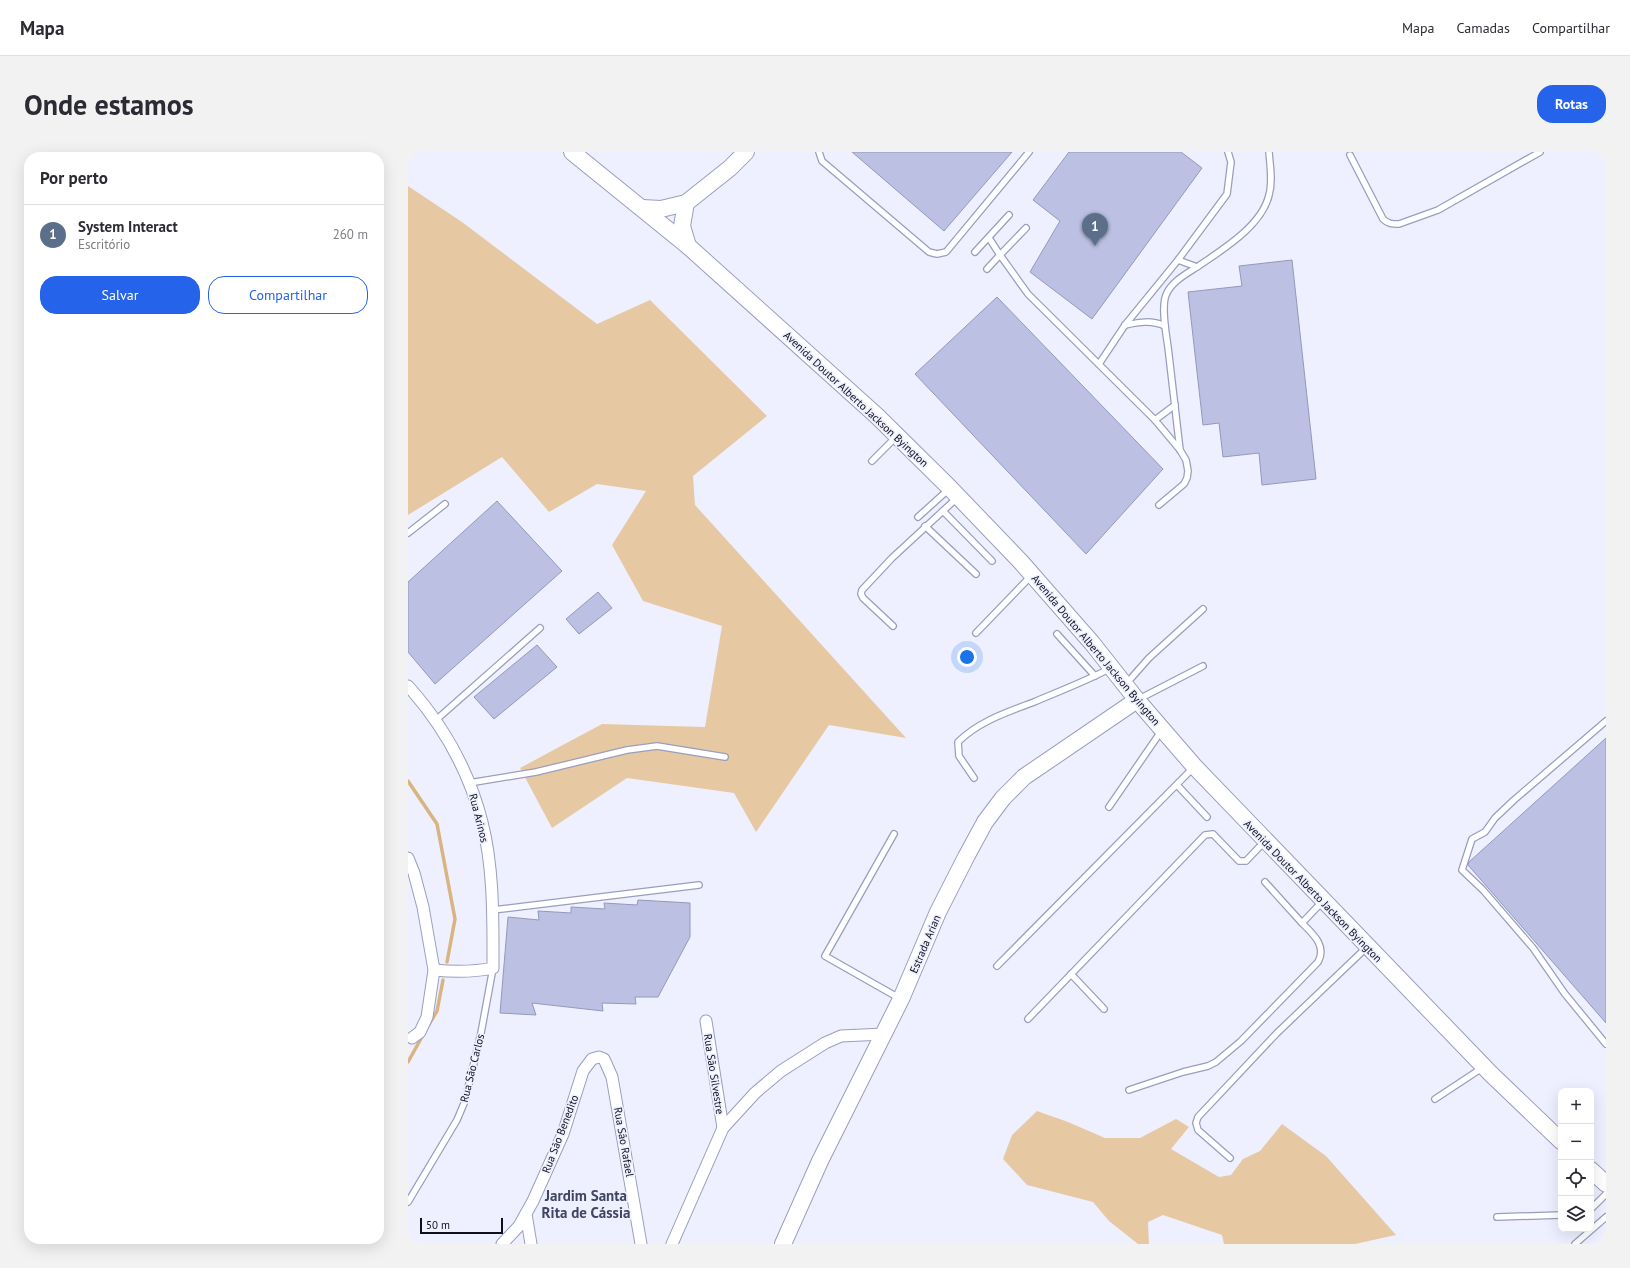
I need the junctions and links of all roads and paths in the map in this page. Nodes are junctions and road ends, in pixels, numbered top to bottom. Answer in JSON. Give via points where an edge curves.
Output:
{"nodes":[{"id":1,"x":572,"y":152,"type":"edge"},
{"id":2,"x":746,"y":152,"type":"edge"},
{"id":3,"x":819,"y":152,"type":"edge"},
{"id":4,"x":1029,"y":152,"type":"edge"},
{"id":5,"x":1228,"y":152,"type":"edge"},
{"id":6,"x":1269,"y":152,"type":"edge"},
{"id":7,"x":1540,"y":152,"type":"edge"},
{"id":8,"x":1350,"y":155,"type":"dead end"},
{"id":9,"x":686,"y":203,"type":"junction"},
{"id":10,"x":642,"y":208,"type":"junction"},
{"id":11,"x":1009,"y":215,"type":"dead end"},
{"id":12,"x":1026,"y":228,"type":"dead end"},
{"id":13,"x":989,"y":238,"type":"junction"},
{"id":14,"x":688,"y":246,"type":"junction"},
{"id":15,"x":975,"y":252,"type":"dead end"},
{"id":16,"x":1000,"y":255,"type":"junction"},
{"id":17,"x":1178,"y":260,"type":"junction"},
{"id":18,"x":1197,"y":267,"type":"junction"},
{"id":19,"x":987,"y":269,"type":"dead end"},
{"id":20,"x":1125,"y":325,"type":"junction"},
{"id":21,"x":1165,"y":326,"type":"junction"},
{"id":22,"x":1099,"y":364,"type":"junction"},
{"id":23,"x":1175,"y":405,"type":"junction"},
{"id":24,"x":1155,"y":420,"type":"junction"},
{"id":25,"x":897,"y":436,"type":"junction"},
{"id":26,"x":1180,"y":450,"type":"junction"},
{"id":27,"x":872,"y":461,"type":"dead end"},
{"id":28,"x":954,"y":492,"type":"junction"},
{"id":29,"x":445,"y":504,"type":"dead end"},
{"id":30,"x":1160,"y":505,"type":"dead end"},
{"id":31,"x":943,"y":511,"type":"junction"},
{"id":32,"x":918,"y":517,"type":"dead end"},
{"id":33,"x":926,"y":526,"type":"junction"},
{"id":34,"x":408,"y":533,"type":"edge"},
{"id":35,"x":992,"y":561,"type":"dead end"},
{"id":36,"x":976,"y":574,"type":"dead end"},
{"id":37,"x":1032,"y":575,"type":"junction"},
{"id":38,"x":1203,"y":609,"type":"dead end"},
{"id":39,"x":893,"y":626,"type":"dead end"},
{"id":40,"x":540,"y":628,"type":"dead end"},
{"id":41,"x":976,"y":633,"type":"dead end"},
{"id":42,"x":1057,"y":634,"type":"dead end"},
{"id":43,"x":1203,"y":666,"type":"dead end"},
{"id":44,"x":1112,"y":668,"type":"junction"},
{"id":45,"x":1095,"y":676,"type":"junction"},
{"id":46,"x":1125,"y":685,"type":"junction"},
{"id":47,"x":408,"y":686,"type":"edge"},
{"id":48,"x":1137,"y":700,"type":"junction"},
{"id":49,"x":436,"y":720,"type":"junction"},
{"id":50,"x":1606,"y":721,"type":"edge"},
{"id":51,"x":1163,"y":729,"type":"junction"},
{"id":52,"x":725,"y":757,"type":"dead end"},
{"id":53,"x":1194,"y":766,"type":"junction"},
{"id":54,"x":974,"y":778,"type":"dead end"},
{"id":55,"x":469,"y":783,"type":"junction"},
{"id":56,"x":1176,"y":784,"type":"junction"},
{"id":57,"x":1109,"y":807,"type":"dead end"},
{"id":58,"x":1207,"y":817,"type":"dead end"},
{"id":59,"x":894,"y":834,"type":"dead end"},
{"id":60,"x":1265,"y":841,"type":"junction"},
{"id":61,"x":408,"y":858,"type":"edge"},
{"id":62,"x":1265,"y":882,"type":"dead end"},
{"id":63,"x":699,"y":886,"type":"dead end"},
{"id":64,"x":1322,"y":901,"type":"junction"},
{"id":65,"x":493,"y":910,"type":"junction"},
{"id":66,"x":1302,"y":923,"type":"junction"},
{"id":67,"x":1367,"y":947,"type":"junction"},
{"id":68,"x":997,"y":966,"type":"dead end"},
{"id":69,"x":493,"y":968,"type":"junction"},
{"id":70,"x":434,"y":970,"type":"junction"},
{"id":71,"x":1072,"y":974,"type":"junction"},
{"id":72,"x":902,"y":999,"type":"junction"},
{"id":73,"x":1104,"y":1009,"type":"dead end"},
{"id":74,"x":1028,"y":1019,"type":"dead end"},
{"id":75,"x":706,"y":1021,"type":"dead end"},
{"id":76,"x":884,"y":1034,"type":"junction"},
{"id":77,"x":410,"y":1038,"type":"edge"},
{"id":78,"x":1606,"y":1044,"type":"edge"},
{"id":79,"x":588,"y":1063,"type":"joint"},
{"id":80,"x":1483,"y":1066,"type":"junction"},
{"id":81,"x":1129,"y":1090,"type":"dead end"},
{"id":82,"x":1435,"y":1098,"type":"dead end"},
{"id":83,"x":722,"y":1128,"type":"junction"},
{"id":84,"x":1558,"y":1138,"type":"edge"},
{"id":85,"x":1230,"y":1158,"type":"dead end"},
{"id":86,"x":1594,"y":1173,"type":"edge"},
{"id":87,"x":1606,"y":1184,"type":"edge"},
{"id":88,"x":1606,"y":1194,"type":"edge"},
{"id":89,"x":408,"y":1202,"type":"edge"},
{"id":90,"x":1594,"y":1206,"type":"edge"},
{"id":91,"x":526,"y":1214,"type":"junction"},
{"id":92,"x":1558,"y":1215,"type":"edge"},
{"id":93,"x":1606,"y":1216,"type":"edge"},
{"id":94,"x":1497,"y":1217,"type":"dead end"},
{"id":95,"x":502,"y":1244,"type":"edge"},
{"id":96,"x":531,"y":1244,"type":"edge"},
{"id":97,"x":641,"y":1244,"type":"edge"},
{"id":98,"x":672,"y":1244,"type":"edge"},
{"id":99,"x":783,"y":1244,"type":"edge"},
{"id":100,"x":1575,"y":1244,"type":"edge"}],
"edges":[{"from":1,"to":10,"type":"main road","name":"Avenida Doutor Alberto Jackson Byington"},
{"from":2,"to":9,"type":"main road"},
{"from":3,"to":4,"type":"lane","via":[[822,161],[929,252],[937,254],[946,252]]},
{"from":5,"to":17,"type":"lane","via":[[1231,162],[1227,194]]},
{"from":6,"to":18,"type":"lane","via":[[1271,183],[1266,205],[1254,222],[1227,247]]},
{"from":7,"to":8,"type":"lane","via":[[1438,210],[1399,224],[1383,219]]},
{"from":9,"to":10,"type":"main road","via":[[660,209]]},
{"from":9,"to":14,"type":"main road","via":[[682,226]]},
{"from":10,"to":14,"type":"main road","name":"Avenida Doutor Alberto Jackson Byington"},
{"from":11,"to":13,"type":"lane"},
{"from":12,"to":16,"type":"lane"},
{"from":13,"to":15,"type":"lane"},
{"from":13,"to":16,"type":"lane"},
{"from":14,"to":25,"type":"main road","name":"Avenida Doutor Alberto Jackson Byington","via":[[878,416]]},
{"from":16,"to":19,"type":"lane"},
{"from":16,"to":22,"type":"lane","via":[[1028,294]]},
{"from":17,"to":18,"type":"lane"},
{"from":17,"to":20,"type":"lane"},
{"from":18,"to":21,"type":"lane","via":[[1170,287],[1165,295]]},
{"from":20,"to":21,"type":"lane","via":[[1156,322]]},
{"from":20,"to":22,"type":"lane"},
{"from":21,"to":23,"type":"lane"},
{"from":22,"to":24,"type":"lane"},
{"from":23,"to":24,"type":"lane"},
{"from":23,"to":26,"type":"lane"},
{"from":24,"to":26,"type":"lane"},
{"from":25,"to":27,"type":"lane"},
{"from":25,"to":28,"type":"main road","name":"Avenida Doutor Alberto Jackson Byington"},
{"from":26,"to":30,"type":"lane","via":[[1186,460],[1187,478],[1184,484]]},
{"from":28,"to":31,"type":"lane"},
{"from":28,"to":32,"type":"lane"},
{"from":28,"to":37,"type":"main road","name":"Avenida Doutor Alberto Jackson Byington"},
{"from":29,"to":34,"type":"lane"},
{"from":31,"to":33,"type":"lane"},
{"from":31,"to":35,"type":"lane"},
{"from":33,"to":36,"type":"lane"},
{"from":33,"to":39,"type":"lane","via":[[861,591],[863,598]]},
{"from":37,"to":41,"type":"lane"},
{"from":37,"to":44,"type":"main road","name":"Avenida Doutor Alberto Jackson Byington"},
{"from":38,"to":46,"type":"lane","via":[[1149,658]]},
{"from":40,"to":49,"type":"lane"},
{"from":42,"to":45,"type":"lane"},
{"from":43,"to":48,"type":"lane"},
{"from":44,"to":45,"type":"lane"},
{"from":44,"to":46,"type":"main road","name":"Avenida Doutor Alberto Jackson Byington"},
{"from":45,"to":54,"type":"lane","via":[[993,718],[969,731],[958,742],[959,756]]},
{"from":46,"to":48,"type":"main road","name":"Avenida Doutor Alberto Jackson Byington"},
{"from":47,"to":49,"type":"street","name":"Rua Arinos"},
{"from":48,"to":51,"type":"main road","name":"Avenida Doutor Alberto Jackson Byington"},
{"from":48,"to":72,"type":"main road","name":"Estrada Arian","via":[[1024,777],[1003,798],[985,822],[938,912]]},
{"from":49,"to":55,"type":"street","name":"Rua Arinos"},
{"from":50,"to":78,"type":"lane","via":[[1514,800],[1485,832],[1472,840],[1462,870],[1483,890],[1533,948],[1565,994]]},
{"from":51,"to":53,"type":"main road","name":"Avenida Doutor Alberto Jackson Byington"},
{"from":51,"to":57,"type":"lane"},
{"from":52,"to":55,"type":"lane","via":[[657,746],[627,750],[536,772]]},
{"from":53,"to":56,"type":"lane"},
{"from":53,"to":60,"type":"main road","name":"Avenida Doutor Alberto Jackson Byington"},
{"from":55,"to":65,"type":"street","name":"Rua Arinos","via":[[482,823]]},
{"from":56,"to":58,"type":"lane"},
{"from":56,"to":68,"type":"lane"},
{"from":59,"to":72,"type":"lane","via":[[825,956]]},
{"from":60,"to":64,"type":"main road","name":"Avenida Doutor Alberto Jackson Byington"},
{"from":60,"to":71,"type":"lane","via":[[1246,862],[1242,862],[1213,834],[1208,834]]},
{"from":61,"to":70,"type":"street","via":[[423,907]]},
{"from":62,"to":66,"type":"lane"},
{"from":63,"to":65,"type":"lane"},
{"from":64,"to":66,"type":"lane"},
{"from":64,"to":67,"type":"main road","name":"Avenida Doutor Alberto Jackson Byington"},
{"from":65,"to":69,"type":"street","name":"Rua Arinos"},
{"from":66,"to":81,"type":"lane","via":[[1319,943],[1321,957],[1241,1041],[1208,1066]]},
{"from":67,"to":80,"type":"main road","name":"Avenida Doutor Alberto Jackson Byington"},
{"from":67,"to":85,"type":"lane","via":[[1277,1033],[1198,1117],[1198,1130]]},
{"from":69,"to":70,"type":"street","via":[[467,971]]},
{"from":69,"to":89,"type":"lane","name":"Rua São Carlos","via":[[480,1041],[465,1101],[457,1120]]},
{"from":70,"to":77,"type":"street","via":[[427,1017],[420,1032]]},
{"from":71,"to":73,"type":"lane"},
{"from":71,"to":74,"type":"lane"},
{"from":72,"to":76,"type":"main road","name":"Estrada Arian"},
{"from":75,"to":83,"type":"street","name":"Rua São Silvestre"},
{"from":76,"to":83,"type":"street","via":[[841,1036],[825,1043],[781,1071]]},
{"from":76,"to":99,"type":"main road","name":"Estrada Arian","via":[[820,1161]]},
{"from":79,"to":91,"type":"street","name":"Rua São Benedito","via":[[562,1134]]},
{"from":79,"to":97,"type":"street","name":"Rua São Rafael","via":[[598,1057],[604,1060],[612,1077]]},
{"from":80,"to":82,"type":"lane"},
{"from":80,"to":84,"type":"main road","name":"Avenida Doutor Alberto Jackson Byington"},
{"from":83,"to":98,"type":"street"},
{"from":86,"to":87,"type":"main road"},
{"from":88,"to":90,"type":"lane"},
{"from":91,"to":95,"type":"street","name":"Rua São Benedito","via":[[519,1226]]},
{"from":91,"to":96,"type":"street"},
{"from":92,"to":94,"type":"lane"},
{"from":93,"to":100,"type":"lane"}]}
